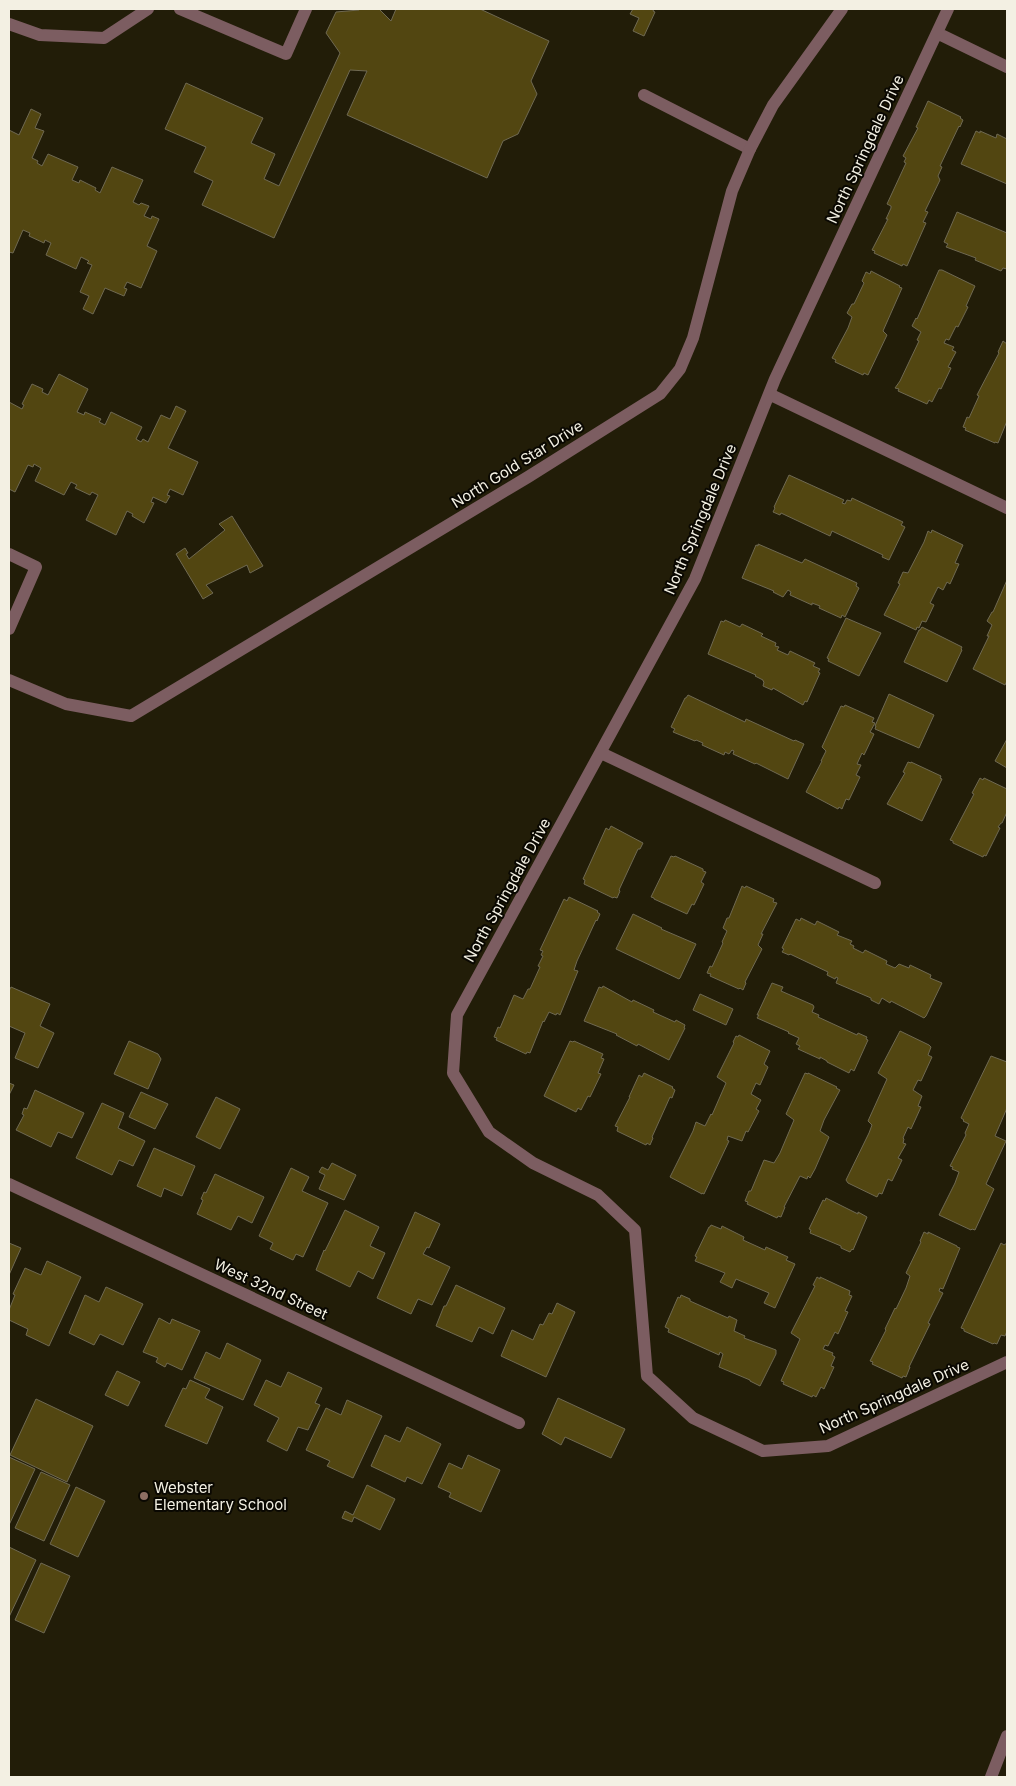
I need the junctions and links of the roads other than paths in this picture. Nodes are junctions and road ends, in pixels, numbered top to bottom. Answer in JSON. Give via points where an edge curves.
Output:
{"nodes":[{"id":1,"x":148,"y":9,"type":"edge"},
{"id":2,"x":180,"y":9,"type":"edge"},
{"id":3,"x":306,"y":9,"type":"edge"},
{"id":4,"x":842,"y":9,"type":"edge"},
{"id":5,"x":948,"y":9,"type":"edge"},
{"id":6,"x":9,"y":24,"type":"edge"},
{"id":7,"x":936,"y":33,"type":"junction"},
{"id":8,"x":1007,"y":67,"type":"edge"},
{"id":9,"x":644,"y":95,"type":"dead end"},
{"id":10,"x":750,"y":149,"type":"junction"},
{"id":11,"x":769,"y":394,"type":"junction"},
{"id":12,"x":1007,"y":508,"type":"edge"},
{"id":13,"x":9,"y":554,"type":"edge"},
{"id":14,"x":9,"y":629,"type":"edge"},
{"id":15,"x":9,"y":680,"type":"edge"},
{"id":16,"x":601,"y":753,"type":"junction"},
{"id":17,"x":875,"y":883,"type":"dead end"},
{"id":18,"x":9,"y":1184,"type":"edge"},
{"id":19,"x":1007,"y":1362,"type":"edge"},
{"id":20,"x":519,"y":1423,"type":"dead end"},
{"id":21,"x":1007,"y":1736,"type":"edge"},
{"id":22,"x":991,"y":1777,"type":"edge"}],
"edges":[{"from":1,"to":6,"type":"street","via":[[104,38],[40,35]]},
{"from":2,"to":3,"type":"street","via":[[286,54]]},
{"from":4,"to":10,"type":"street","name":"North Gold Star Drive","via":[[773,105]]},
{"from":5,"to":7,"type":"street","name":"North Springdale Drive"},
{"from":7,"to":8,"type":"street"},
{"from":7,"to":11,"type":"street","name":"North Springdale Drive"},
{"from":9,"to":10,"type":"street"},
{"from":10,"to":15,"type":"street","name":"North Gold Star Drive","via":[[732,191],[693,338],[680,369],[660,394],[131,716],[66,704]]},
{"from":11,"to":12,"type":"street"},
{"from":11,"to":16,"type":"street","name":"North Springdale Drive","via":[[696,579]]},
{"from":13,"to":14,"type":"street","via":[[36,567]]},
{"from":16,"to":17,"type":"street"},
{"from":16,"to":19,"type":"street","name":"North Springdale Drive","via":[[457,1015],[453,1073],[489,1132],[533,1163],[598,1196],[635,1230],[647,1376],[693,1418],[763,1451],[828,1446]]},
{"from":18,"to":20,"type":"street","name":"West 32nd Street"},
{"from":21,"to":22,"type":"street"}]}
